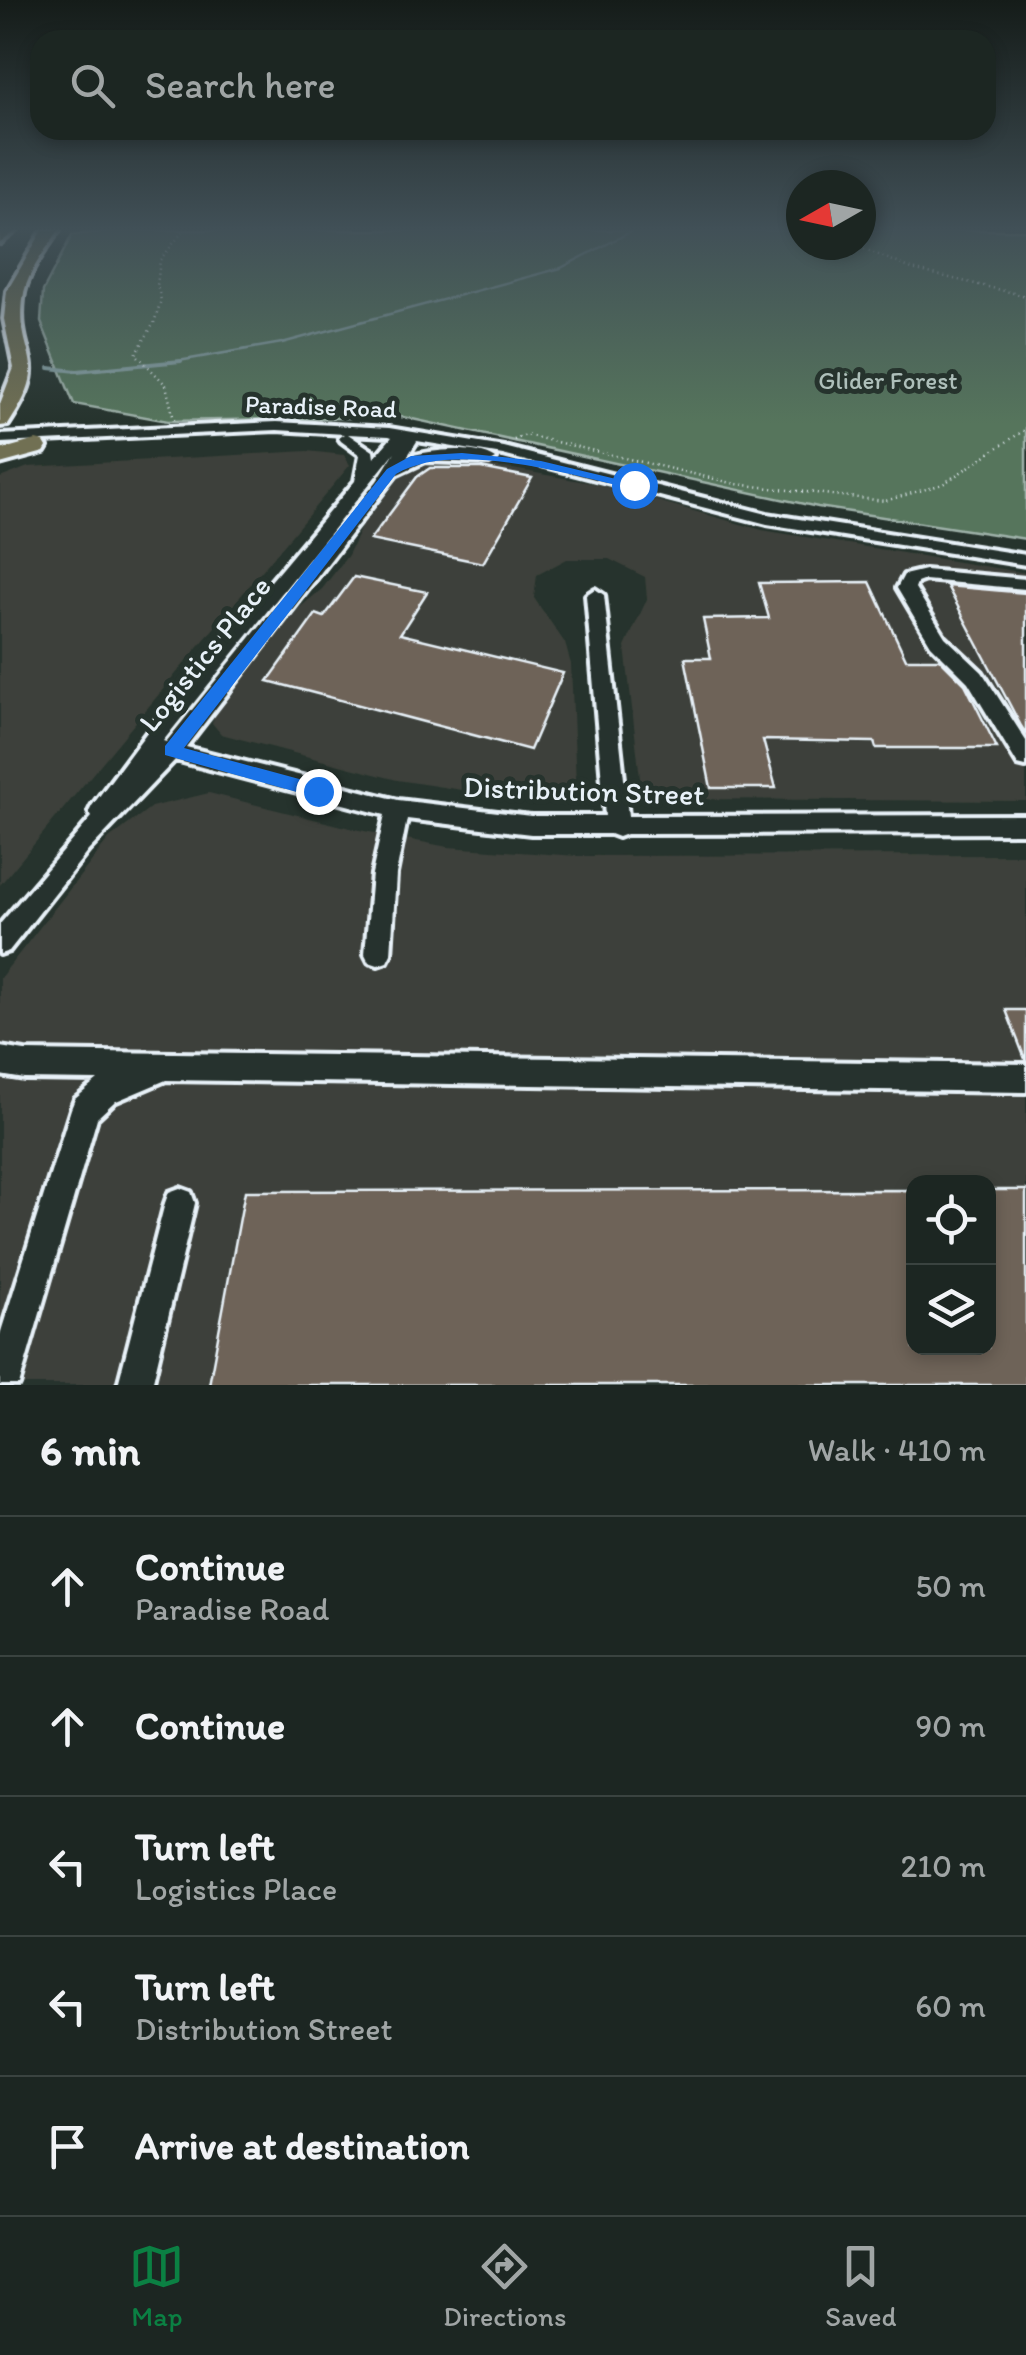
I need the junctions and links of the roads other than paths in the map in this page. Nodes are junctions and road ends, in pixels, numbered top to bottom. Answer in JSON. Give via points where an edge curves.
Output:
{"nodes":[{"id":1,"x":15,"y":295,"type":"edge"},
{"id":2,"x":3,"y":416,"type":"edge"},
{"id":3,"x":346,"y":438,"type":"junction"},
{"id":4,"x":404,"y":439,"type":"junction"},
{"id":5,"x":14,"y":443,"type":"edge"},
{"id":6,"x":0,"y":457,"type":"edge"},
{"id":7,"x":541,"y":464,"type":"junction"},
{"id":8,"x":391,"y":472,"type":"junction"},
{"id":9,"x":634,"y":485,"type":"junction"},
{"id":10,"x":372,"y":497,"type":"junction"},
{"id":11,"x":324,"y":528,"type":"junction"},
{"id":12,"x":1026,"y":560,"type":"edge"},
{"id":13,"x":1026,"y":584,"type":"edge"},
{"id":14,"x":595,"y":595,"type":"dead end"},
{"id":15,"x":148,"y":745,"type":"junction"},
{"id":16,"x":172,"y":751,"type":"junction"},
{"id":17,"x":1026,"y":759,"type":"edge"},
{"id":18,"x":398,"y":809,"type":"junction"},
{"id":19,"x":1026,"y":824,"type":"edge"},
{"id":20,"x":618,"y":828,"type":"junction"},
{"id":21,"x":80,"y":844,"type":"junction"},
{"id":22,"x":0,"y":943,"type":"edge"},
{"id":23,"x":378,"y":954,"type":"dead end"},
{"id":24,"x":0,"y":1062,"type":"edge"},
{"id":25,"x":186,"y":1066,"type":"junction"},
{"id":26,"x":1026,"y":1078,"type":"edge"},
{"id":27,"x":180,"y":1203,"type":"dead end"},
{"id":28,"x":2,"y":1385,"type":"edge"},
{"id":29,"x":136,"y":1385,"type":"edge"}],
"edges":[{"from":1,"to":2,"type":"highway","via":[[26,368]]},
{"from":2,"to":5,"type":"highway"},
{"from":3,"to":4,"type":"street","name":"Paradise Road"},
{"from":3,"to":5,"type":"street","name":"Paradise Road"},
{"from":3,"to":11,"type":"street","name":"Paradise Road","via":[[368,454],[366,468]]},
{"from":4,"to":5,"type":"street","name":"Paradise Road","via":[[277,426]]},
{"from":4,"to":7,"type":"street","name":"Paradise Road"},
{"from":4,"to":8,"type":"street","name":"Logistics Place"},
{"from":4,"to":9,"type":"street","name":"Paradise Road","via":[[490,448]]},
{"from":4,"to":11,"type":"street","name":"Logistics Place"},
{"from":5,"to":6,"type":"highway"},
{"from":7,"to":8,"type":"street","via":[[446,456],[411,460]]},
{"from":7,"to":9,"type":"street","name":"Paradise Road"},
{"from":8,"to":10,"type":"street","name":"Logistics Place"},
{"from":9,"to":12,"type":"street","name":"Paradise Road","via":[[767,519]]},
{"from":10,"to":15,"type":"street","name":"Logistics Place","via":[[179,730]]},
{"from":10,"to":16,"type":"street","name":"Logistics Place"},
{"from":11,"to":15,"type":"street","name":"Logistics Place"},
{"from":13,"to":17,"type":"street","via":[[925,575],[910,579],[906,588],[938,641],[976,677]]},
{"from":14,"to":20,"type":"street"},
{"from":15,"to":16,"type":"street","name":"Distribution Street"},
{"from":15,"to":21,"type":"street","name":"Logistics Place"},
{"from":16,"to":18,"type":"street","name":"Distribution Street"},
{"from":16,"to":21,"type":"street","name":"Logistics Place"},
{"from":18,"to":20,"type":"street","name":"Distribution Street","via":[[531,826]]},
{"from":18,"to":23,"type":"street"},
{"from":19,"to":20,"type":"street","name":"Distribution Street"},
{"from":21,"to":22,"type":"street","name":"Logistics Place"},
{"from":24,"to":25,"type":"street"},
{"from":25,"to":26,"type":"street"},
{"from":25,"to":28,"type":"street","via":[[129,1080],[85,1109]]},
{"from":27,"to":29,"type":"street"}]}
